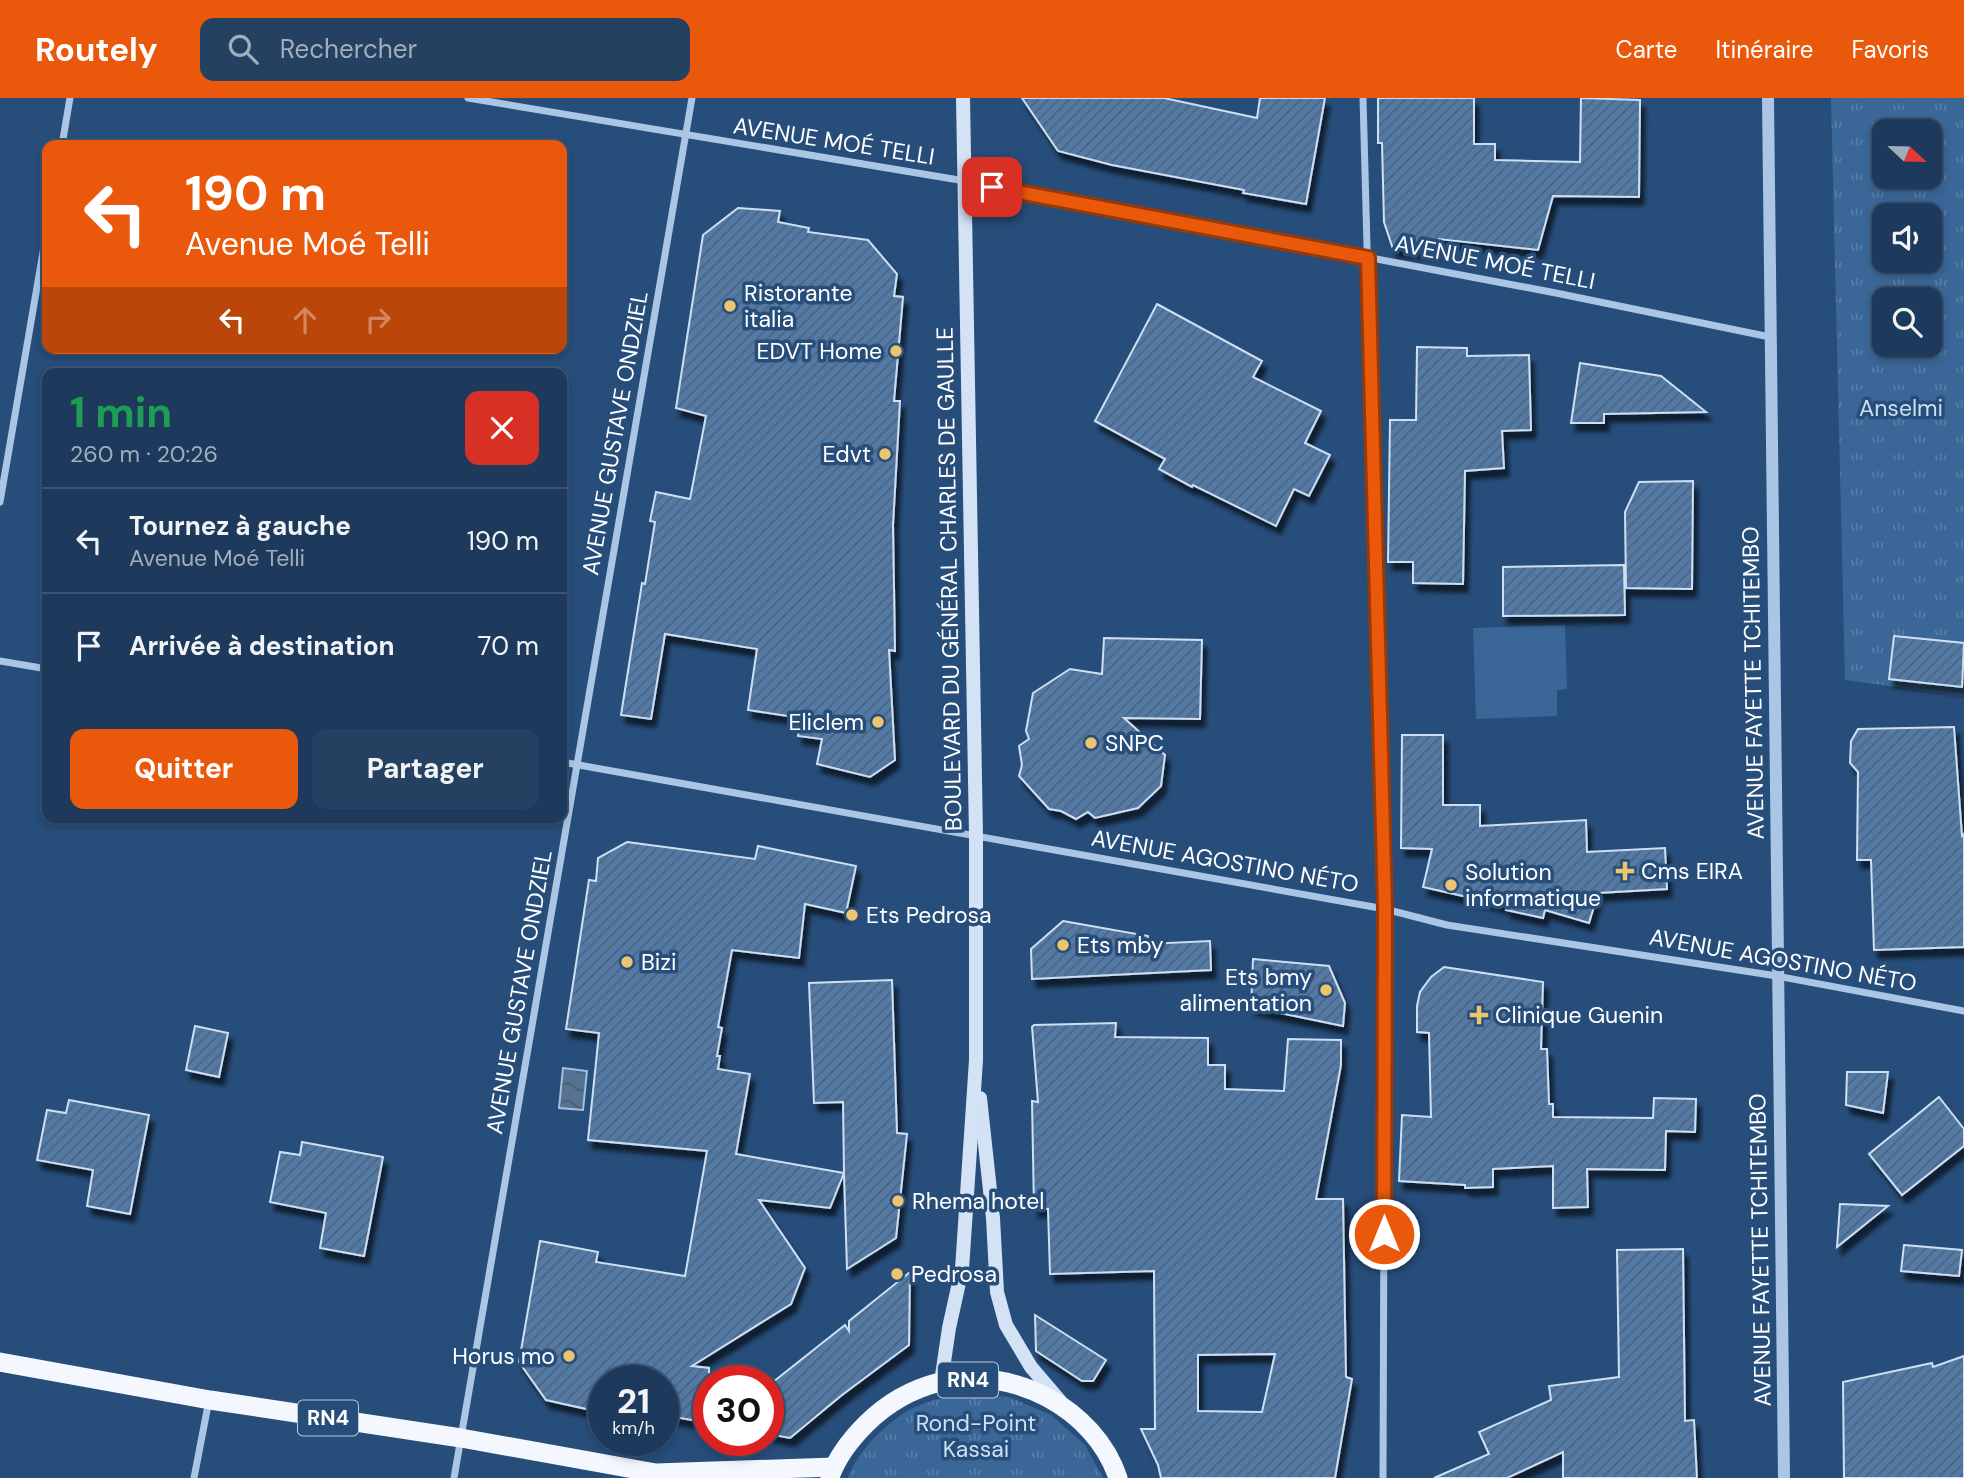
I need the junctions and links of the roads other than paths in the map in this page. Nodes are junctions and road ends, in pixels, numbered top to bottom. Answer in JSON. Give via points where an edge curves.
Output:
{"nodes":[{"id":1,"x":70,"y":98,"type":"edge"},
{"id":2,"x":468,"y":98,"type":"edge"},
{"id":3,"x":692,"y":98,"type":"edge"},
{"id":4,"x":963,"y":98,"type":"edge"},
{"id":5,"x":1363,"y":98,"type":"edge"},
{"id":6,"x":1768,"y":98,"type":"edge"},
{"id":7,"x":686,"y":136,"type":"junction"},
{"id":8,"x":63,"y":140,"type":"edge"},
{"id":9,"x":965,"y":181,"type":"junction"},
{"id":10,"x":42,"y":258,"type":"edge"},
{"id":11,"x":1368,"y":258,"type":"junction"},
{"id":12,"x":1770,"y":337,"type":"junction"},
{"id":13,"x":0,"y":502,"type":"edge"},
{"id":14,"x":0,"y":661,"type":"edge"},
{"id":15,"x":42,"y":668,"type":"edge"},
{"id":16,"x":567,"y":763,"type":"edge"},
{"id":17,"x":578,"y":765,"type":"junction"},
{"id":18,"x":976,"y":836,"type":"junction"},
{"id":19,"x":1385,"y":909,"type":"junction"},
{"id":20,"x":1777,"y":976,"type":"junction"},
{"id":21,"x":1964,"y":1010,"type":"edge"},
{"id":22,"x":976,"y":1060,"type":"junction"},
{"id":23,"x":0,"y":1362,"type":"edge"},
{"id":24,"x":941,"y":1382,"type":"junction"},
{"id":25,"x":209,"y":1399,"type":"junction"},
{"id":26,"x":1065,"y":1408,"type":"junction"},
{"id":27,"x":461,"y":1438,"type":"junction"},
{"id":28,"x":832,"y":1473,"type":"edge"},
{"id":29,"x":660,"y":1476,"type":"edge"},
{"id":30,"x":194,"y":1478,"type":"edge"},
{"id":31,"x":454,"y":1478,"type":"edge"},
{"id":32,"x":1118,"y":1478,"type":"edge"},
{"id":33,"x":1383,"y":1478,"type":"edge"},
{"id":34,"x":1784,"y":1478,"type":"edge"}],
"edges":[{"from":1,"to":8,"type":"street"},
{"from":2,"to":7,"type":"street","name":"AVENUE MOÉ TELLI"},
{"from":3,"to":7,"type":"street","name":"AVENUE GUSTAVE ONDZIEL"},
{"from":4,"to":9,"type":"main road","name":"BOULEVARD DU GÉNÉRAL CHARLES DE GAULLE"},
{"from":5,"to":11,"type":"street"},
{"from":6,"to":12,"type":"street","name":"AVENUE FAYETTE TCHITEMBO"},
{"from":7,"to":9,"type":"street","name":"AVENUE MOÉ TELLI"},
{"from":7,"to":17,"type":"street","name":"AVENUE GUSTAVE ONDZIEL"},
{"from":9,"to":11,"type":"street","name":"AVENUE MOÉ TELLI"},
{"from":9,"to":18,"type":"main road","name":"BOULEVARD DU GÉNÉRAL CHARLES DE GAULLE"},
{"from":10,"to":13,"type":"street"},
{"from":11,"to":12,"type":"street","name":"AVENUE MOÉ TELLI"},
{"from":11,"to":19,"type":"street"},
{"from":12,"to":20,"type":"street","name":"AVENUE FAYETTE TCHITEMBO"},
{"from":14,"to":15,"type":"street"},
{"from":16,"to":17,"type":"street","name":"AVENUE AGOSTINO NÉTO"},
{"from":17,"to":18,"type":"street","name":"AVENUE AGOSTINO NÉTO"},
{"from":17,"to":27,"type":"street","name":"AVENUE GUSTAVE ONDZIEL"},
{"from":18,"to":19,"type":"street","name":"AVENUE AGOSTINO NÉTO"},
{"from":18,"to":22,"type":"main road","name":"BOULEVARD DU GÉNÉRAL CHARLES DE GAULLE"},
{"from":19,"to":20,"type":"street","name":"AVENUE AGOSTINO NÉTO","via":[[1447,925]]},
{"from":19,"to":33,"type":"street"},
{"from":20,"to":21,"type":"street","name":"AVENUE AGOSTINO NÉTO"},
{"from":20,"to":34,"type":"street","name":"AVENUE FAYETTE TCHITEMBO"},
{"from":22,"to":24,"type":"main road","name":"BOULEVARD DU GÉNÉRAL CHARLES DE GAULLE","via":[[962,1269]]},
{"from":22,"to":26,"type":"main road","name":"BOULEVARD DU GÉNÉRAL CHARLES DE GAULLE","via":[[997,1292],[1006,1325],[1031,1367]]},
{"from":23,"to":25,"type":"highway","number":"RN4"},
{"from":24,"to":26,"type":"highway","number":"RN4","via":[[984,1379],[1027,1387]]},
{"from":24,"to":28,"type":"highway","number":"RN4","via":[[878,1412],[853,1437]]},
{"from":25,"to":27,"type":"highway","number":"RN4"},
{"from":25,"to":30,"type":"street"},
{"from":26,"to":32,"type":"highway","number":"RN4","via":[[1093,1434]]},
{"from":27,"to":29,"type":"highway","number":"RN4"},
{"from":27,"to":31,"type":"street","name":"AVENUE GUSTAVE ONDZIEL"},
{"from":28,"to":29,"type":"highway","number":"RN4"}]}
